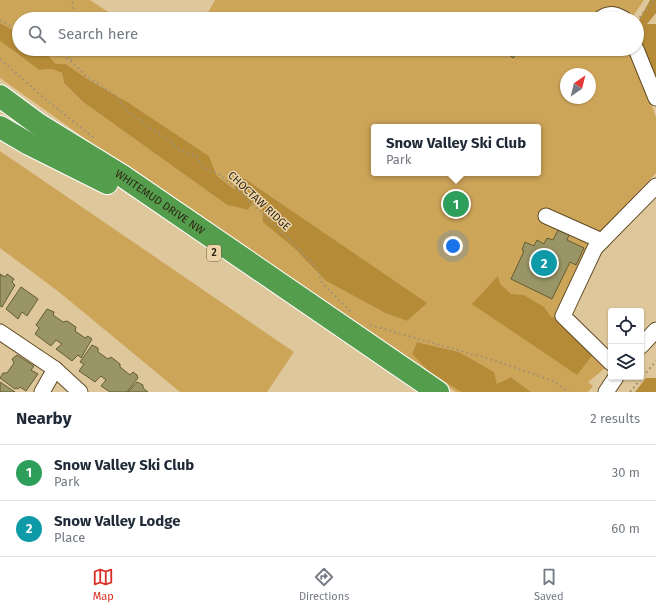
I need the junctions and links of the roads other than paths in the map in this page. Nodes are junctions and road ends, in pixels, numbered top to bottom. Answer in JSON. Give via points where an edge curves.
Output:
{"nodes":[{"id":1,"x":639,"y":56,"type":"edge"},
{"id":2,"x":0,"y":96,"type":"edge"},
{"id":3,"x":656,"y":98,"type":"edge"},
{"id":4,"x":0,"y":100,"type":"edge"},
{"id":5,"x":38,"y":124,"type":"junction"},
{"id":6,"x":0,"y":127,"type":"edge"},
{"id":7,"x":656,"y":186,"type":"edge"},
{"id":8,"x":546,"y":216,"type":"dead end"},
{"id":9,"x":602,"y":241,"type":"junction"},
{"id":10,"x":656,"y":330,"type":"edge"},
{"id":11,"x":0,"y":332,"type":"edge"},
{"id":12,"x":643,"y":344,"type":"edge"},
{"id":13,"x":608,"y":360,"type":"edge"},
{"id":14,"x":55,"y":369,"type":"junction"},
{"id":15,"x":614,"y":380,"type":"edge"},
{"id":16,"x":431,"y":391,"type":"edge"},
{"id":17,"x":42,"y":392,"type":"edge"},
{"id":18,"x":80,"y":392,"type":"edge"},
{"id":19,"x":606,"y":392,"type":"edge"}],
"edges":[{"from":1,"to":3,"type":"street"},
{"from":2,"to":5,"type":"highway","name":"WHITEMUD DRIVE NW","number":"2"},
{"from":4,"to":5,"type":"highway"},
{"from":5,"to":16,"type":"highway","name":"WHITEMUD DRIVE NW","number":"2","via":[[121,175]]},
{"from":6,"to":16,"type":"highway","name":"WHITEMUD DRIVE NW","number":"2","via":[[82,169],[131,198]]},
{"from":7,"to":9,"type":"street"},
{"from":8,"to":9,"type":"street"},
{"from":9,"to":13,"type":"street","via":[[595,248],[562,316]]},
{"from":10,"to":12,"type":"street"},
{"from":11,"to":14,"type":"street"},
{"from":14,"to":17,"type":"street"},
{"from":14,"to":18,"type":"street"},
{"from":15,"to":19,"type":"street"}]}
